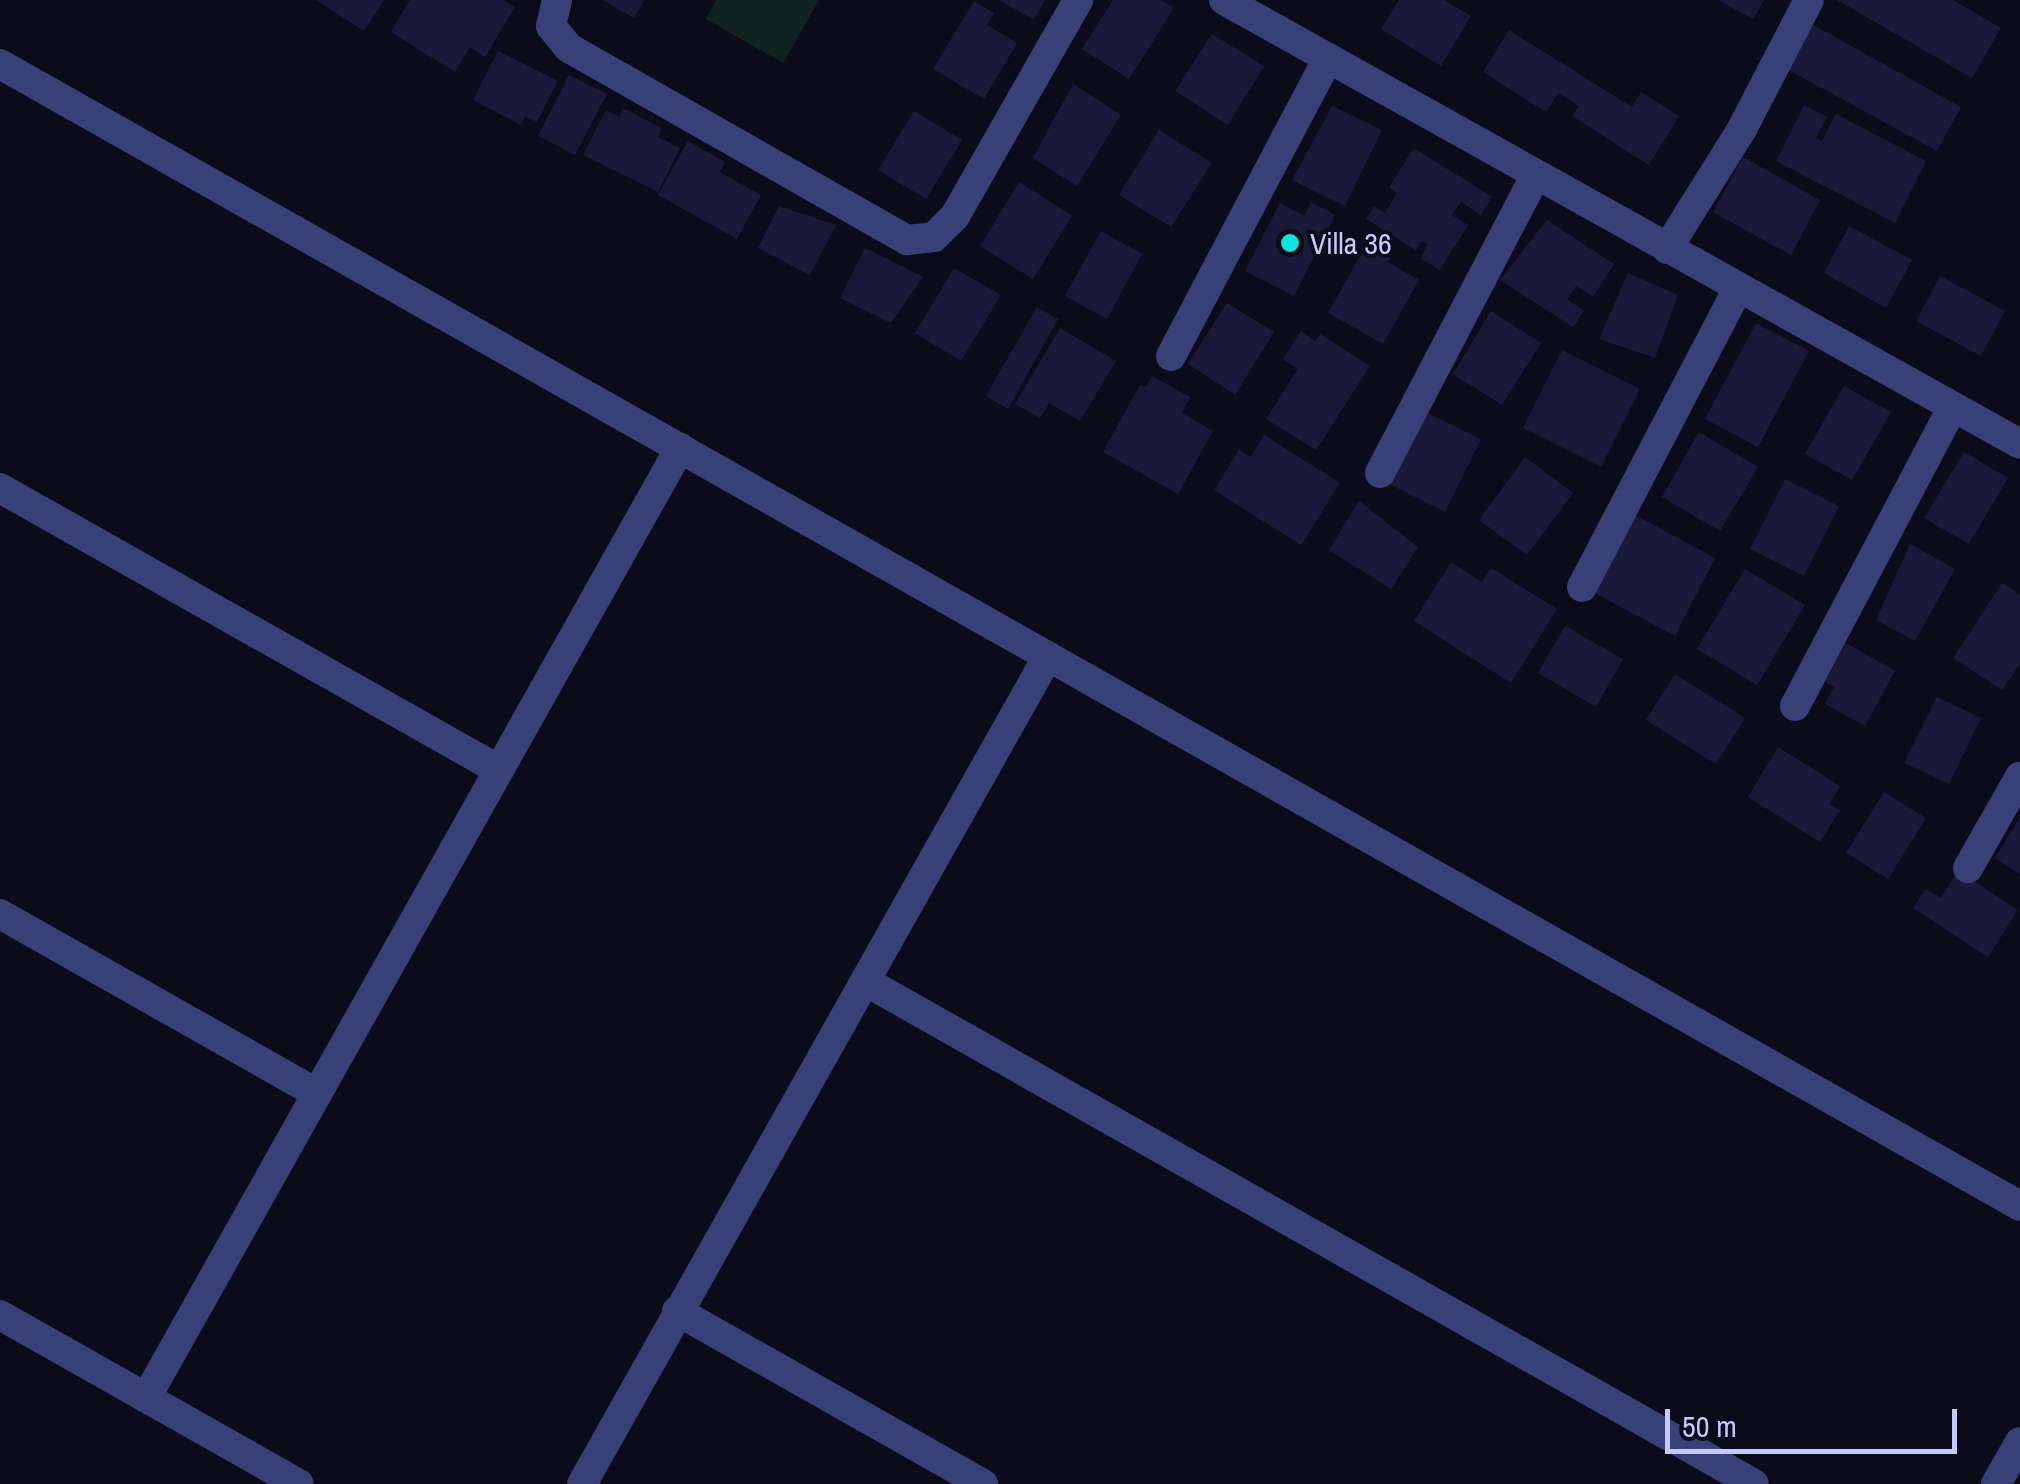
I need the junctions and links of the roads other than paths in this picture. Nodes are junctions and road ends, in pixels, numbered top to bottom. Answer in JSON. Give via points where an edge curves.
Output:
{"nodes":[{"id":1,"x":557,"y":0,"type":"edge"},
{"id":2,"x":1078,"y":0,"type":"edge"},
{"id":3,"x":1224,"y":0,"type":"edge"},
{"id":4,"x":1809,"y":0,"type":"edge"},
{"id":5,"x":1328,"y":58,"type":"junction"},
{"id":6,"x":0,"y":64,"type":"edge"},
{"id":7,"x":1536,"y":175,"type":"junction"},
{"id":8,"x":1667,"y":248,"type":"junction"},
{"id":9,"x":1738,"y":288,"type":"junction"},
{"id":10,"x":1172,"y":356,"type":"dead end"},
{"id":11,"x":1952,"y":408,"type":"junction"},
{"id":12,"x":2020,"y":444,"type":"edge"},
{"id":13,"x":680,"y":448,"type":"junction"},
{"id":14,"x":1380,"y":473,"type":"dead end"},
{"id":15,"x":0,"y":488,"type":"edge"},
{"id":16,"x":1582,"y":586,"type":"dead end"},
{"id":17,"x":1048,"y":656,"type":"junction"},
{"id":18,"x":1796,"y":706,"type":"dead end"},
{"id":19,"x":498,"y":770,"type":"junction"},
{"id":20,"x":2020,"y":777,"type":"edge"},
{"id":21,"x":1968,"y":868,"type":"dead end"},
{"id":22,"x":0,"y":914,"type":"edge"},
{"id":23,"x":865,"y":981,"type":"junction"},
{"id":24,"x":317,"y":1093,"type":"junction"},
{"id":25,"x":2020,"y":1206,"type":"edge"},
{"id":26,"x":678,"y":1311,"type":"junction"},
{"id":27,"x":0,"y":1315,"type":"edge"},
{"id":28,"x":146,"y":1398,"type":"junction"},
{"id":29,"x":2020,"y":1442,"type":"edge"},
{"id":30,"x":299,"y":1484,"type":"edge"},
{"id":31,"x":582,"y":1484,"type":"edge"},
{"id":32,"x":983,"y":1484,"type":"edge"},
{"id":33,"x":1754,"y":1484,"type":"edge"},
{"id":34,"x":1996,"y":1484,"type":"edge"}],
"edges":[{"from":1,"to":2,"type":"street","via":[[550,26],[569,48],[907,240],[934,237],[955,216]]},
{"from":3,"to":5,"type":"street"},
{"from":4,"to":8,"type":"street","via":[[1742,129]]},
{"from":5,"to":7,"type":"street"},
{"from":5,"to":10,"type":"street"},
{"from":6,"to":13,"type":"street"},
{"from":7,"to":8,"type":"street"},
{"from":7,"to":14,"type":"street"},
{"from":8,"to":9,"type":"street"},
{"from":9,"to":11,"type":"street"},
{"from":9,"to":16,"type":"street"},
{"from":11,"to":12,"type":"street"},
{"from":11,"to":18,"type":"street"},
{"from":13,"to":17,"type":"street"},
{"from":13,"to":19,"type":"street"},
{"from":15,"to":19,"type":"street"},
{"from":17,"to":23,"type":"street"},
{"from":17,"to":25,"type":"street"},
{"from":19,"to":24,"type":"street"},
{"from":20,"to":21,"type":"street"},
{"from":22,"to":24,"type":"street"},
{"from":23,"to":26,"type":"street"},
{"from":23,"to":33,"type":"street"},
{"from":24,"to":28,"type":"street"},
{"from":26,"to":31,"type":"street"},
{"from":26,"to":32,"type":"street"},
{"from":27,"to":28,"type":"street"},
{"from":28,"to":30,"type":"street"},
{"from":29,"to":34,"type":"street"}]}
